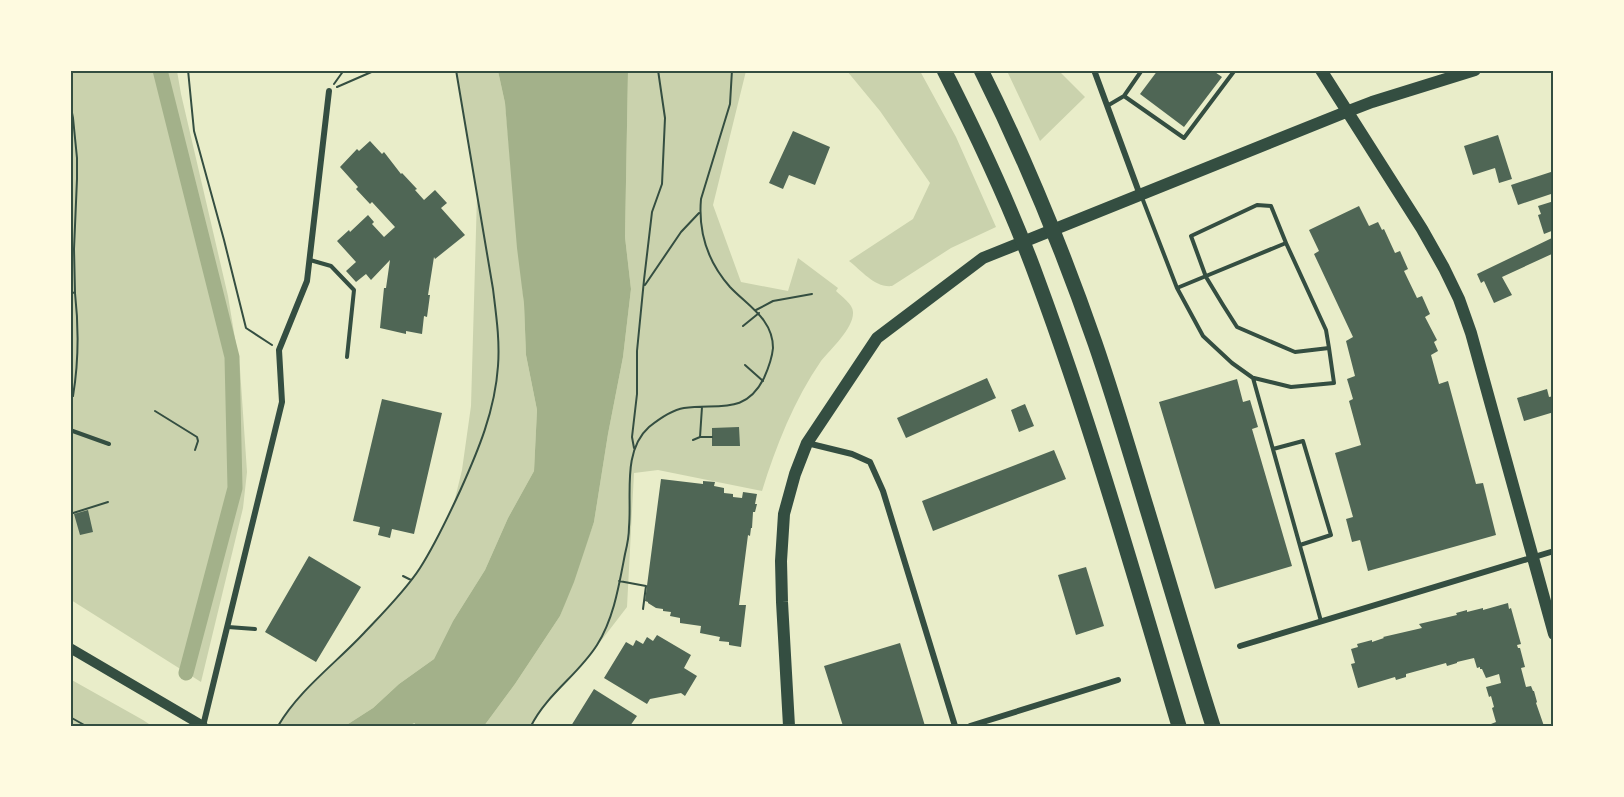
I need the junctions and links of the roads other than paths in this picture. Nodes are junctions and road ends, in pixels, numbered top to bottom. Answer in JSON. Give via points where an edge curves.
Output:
{"nodes":[{"id":1,"x":944,"y":70,"type":"edge"},
{"id":2,"x":981,"y":70,"type":"edge"},
{"id":3,"x":1094,"y":70,"type":"edge"},
{"id":4,"x":1142,"y":70,"type":"edge"},
{"id":5,"x":1235,"y":70,"type":"edge"},
{"id":6,"x":1320,"y":70,"type":"edge"},
{"id":7,"x":1475,"y":70,"type":"edge"},
{"id":8,"x":329,"y":91,"type":"road end"},
{"id":9,"x":1124,"y":96,"type":"junction"},
{"id":10,"x":1107,"y":106,"type":"junction"},
{"id":11,"x":1346,"y":112,"type":"junction"},
{"id":12,"x":1140,"y":195,"type":"junction"},
{"id":13,"x":1286,"y":243,"type":"junction"},
{"id":14,"x":310,"y":260,"type":"junction"},
{"id":15,"x":1206,"y":277,"type":"junction"},
{"id":16,"x":1177,"y":288,"type":"junction"},
{"id":17,"x":1329,"y":348,"type":"junction"},
{"id":18,"x":347,"y":357,"type":"dead end"},
{"id":19,"x":1254,"y":378,"type":"junction"},
{"id":20,"x":70,"y":430,"type":"edge"},
{"id":21,"x":807,"y":443,"type":"junction"},
{"id":22,"x":109,"y":444,"type":"dead end"},
{"id":23,"x":1273,"y":449,"type":"junction"},
{"id":24,"x":1300,"y":545,"type":"junction"},
{"id":25,"x":1554,"y":550,"type":"edge"},
{"id":26,"x":1532,"y":557,"type":"junction"},
{"id":27,"x":1321,"y":621,"type":"junction"},
{"id":28,"x":227,"y":627,"type":"junction"},
{"id":29,"x":255,"y":629,"type":"dead end"},
{"id":30,"x":1554,"y":634,"type":"edge"},
{"id":31,"x":1240,"y":646,"type":"dead end"},
{"id":32,"x":70,"y":648,"type":"edge"},
{"id":33,"x":1118,"y":680,"type":"dead end"},
{"id":34,"x":203,"y":726,"type":"edge"},
{"id":35,"x":789,"y":726,"type":"edge"},
{"id":36,"x":955,"y":726,"type":"edge"},
{"id":37,"x":970,"y":726,"type":"edge"},
{"id":38,"x":1179,"y":726,"type":"edge"},
{"id":39,"x":1213,"y":726,"type":"edge"}],
"edges":[{"from":1,"to":38,"type":"highway","via":[[1038,279],[1091,435]]},
{"from":2,"to":39,"type":"highway","via":[[1067,266],[1096,345]]},
{"from":3,"to":10,"type":"street"},
{"from":4,"to":9,"type":"lane"},
{"from":5,"to":9,"type":"lane","via":[[1184,138]]},
{"from":6,"to":11,"type":"main road"},
{"from":7,"to":11,"type":"main road"},
{"from":8,"to":14,"type":"street"},
{"from":9,"to":10,"type":"lane"},
{"from":10,"to":12,"type":"street"},
{"from":11,"to":12,"type":"main road"},
{"from":11,"to":26,"type":"main road","via":[[1422,229],[1459,299]]},
{"from":12,"to":16,"type":"lane"},
{"from":12,"to":21,"type":"main road","via":[[983,258],[877,338]]},
{"from":13,"to":15,"type":"lane"},
{"from":13,"to":15,"type":"lane","via":[[1271,206],[1257,205],[1191,236]]},
{"from":13,"to":17,"type":"lane","via":[[1326,330]]},
{"from":14,"to":18,"type":"lane","via":[[331,266],[354,290]]},
{"from":14,"to":28,"type":"street","via":[[307,281],[279,350],[282,402]]},
{"from":15,"to":16,"type":"lane"},
{"from":15,"to":17,"type":"lane","via":[[1237,327],[1295,352]]},
{"from":16,"to":19,"type":"lane","via":[[1203,336]]},
{"from":17,"to":19,"type":"lane","via":[[1334,383],[1291,387]]},
{"from":19,"to":23,"type":"lane"},
{"from":20,"to":22,"type":"lane"},
{"from":21,"to":35,"type":"main road","via":[[784,514],[781,561]]},
{"from":21,"to":36,"type":"street","via":[[870,462],[883,491]]},
{"from":23,"to":24,"type":"lane"},
{"from":23,"to":24,"type":"lane","via":[[1303,441],[1331,535]]},
{"from":24,"to":27,"type":"lane"},
{"from":25,"to":26,"type":"street"},
{"from":26,"to":27,"type":"street"},
{"from":26,"to":30,"type":"main road"},
{"from":27,"to":31,"type":"street"},
{"from":28,"to":29,"type":"lane"},
{"from":28,"to":34,"type":"street"},
{"from":32,"to":34,"type":"street"},
{"from":33,"to":37,"type":"street"}]}
